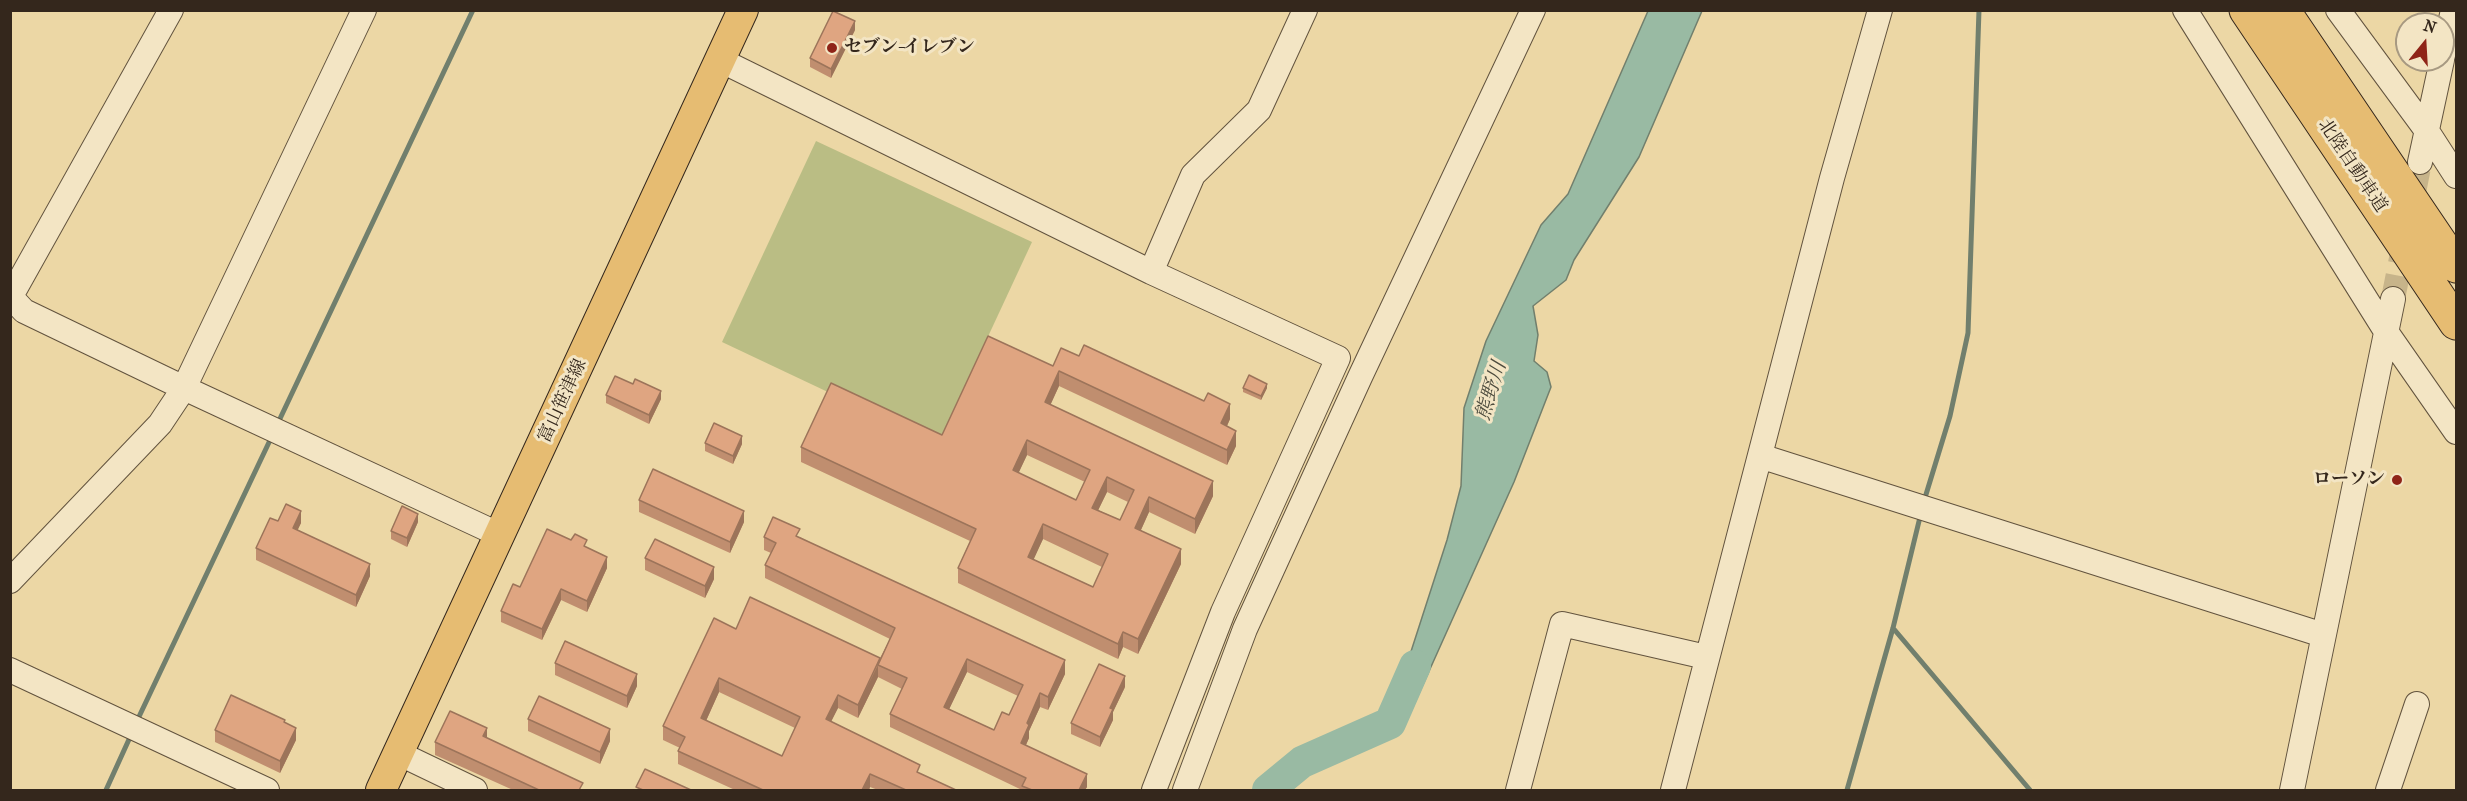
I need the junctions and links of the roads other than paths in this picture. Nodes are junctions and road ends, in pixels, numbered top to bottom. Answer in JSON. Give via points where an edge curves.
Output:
{"nodes":[{"id":1,"x":171,"y":10,"type":"edge"},
{"id":2,"x":364,"y":10,"type":"edge"},
{"id":3,"x":743,"y":10,"type":"edge"},
{"id":4,"x":1305,"y":10,"type":"edge"},
{"id":5,"x":1533,"y":10,"type":"edge"},
{"id":6,"x":1880,"y":10,"type":"edge"},
{"id":7,"x":2185,"y":10,"type":"edge"},
{"id":8,"x":2246,"y":10,"type":"edge"},
{"id":9,"x":2283,"y":10,"type":"edge"},
{"id":10,"x":2338,"y":10,"type":"edge"},
{"id":11,"x":720,"y":60,"type":"junction"},
{"id":12,"x":2441,"y":72,"type":"edge"},
{"id":13,"x":2310,"y":104,"type":"junction"},
{"id":14,"x":2427,"y":131,"type":"junction"},
{"id":15,"x":2420,"y":162,"type":"tunnel mouth"},
{"id":16,"x":2457,"y":176,"type":"edge"},
{"id":17,"x":2457,"y":266,"type":"edge"},
{"id":18,"x":1151,"y":272,"type":"junction"},
{"id":19,"x":11,"y":297,"type":"edge"},
{"id":20,"x":2393,"y":299,"type":"tunnel mouth"},
{"id":21,"x":2457,"y":323,"type":"edge"},
{"id":22,"x":2387,"y":333,"type":"junction"},
{"id":23,"x":2457,"y":341,"type":"edge"},
{"id":24,"x":184,"y":388,"type":"junction"},
{"id":25,"x":2457,"y":432,"type":"edge"},
{"id":26,"x":1760,"y":456,"type":"junction"},
{"id":27,"x":500,"y":535,"type":"junction"},
{"id":28,"x":10,"y":581,"type":"edge"},
{"id":29,"x":2323,"y":635,"type":"junction"},
{"id":30,"x":1706,"y":657,"type":"junction"},
{"id":31,"x":10,"y":670,"type":"edge"},
{"id":32,"x":2417,"y":704,"type":"dead end"},
{"id":33,"x":398,"y":753,"type":"junction"},
{"id":34,"x":267,"y":790,"type":"edge"},
{"id":35,"x":381,"y":790,"type":"edge"},
{"id":36,"x":475,"y":790,"type":"edge"},
{"id":37,"x":1154,"y":790,"type":"edge"},
{"id":38,"x":1185,"y":790,"type":"edge"},
{"id":39,"x":1518,"y":790,"type":"edge"},
{"id":40,"x":1673,"y":790,"type":"edge"},
{"id":41,"x":2292,"y":790,"type":"edge"},
{"id":42,"x":2388,"y":790,"type":"edge"}],
"edges":[{"from":1,"to":19,"type":"street"},
{"from":2,"to":24,"type":"street"},
{"from":3,"to":11,"type":"main road","name":"富山笹津線"},
{"from":4,"to":18,"type":"street","via":[[1259,110],[1194,175]]},
{"from":5,"to":38,"type":"street","via":[[1245,629]]},
{"from":6,"to":26,"type":"street"},
{"from":7,"to":22,"type":"street"},
{"from":8,"to":13,"type":"highway","name":"北陸自動車道"},
{"from":9,"to":17,"type":"highway","name":"北陸自動車道"},
{"from":10,"to":14,"type":"street"},
{"from":11,"to":18,"type":"street"},
{"from":11,"to":27,"type":"main road","name":"富山笹津線"},
{"from":12,"to":14,"type":"street"},
{"from":13,"to":21,"type":"highway","name":"北陸自動車道"},
{"from":13,"to":23,"type":"highway","via":[[2354,184]]},
{"from":14,"to":15,"type":"street"},
{"from":14,"to":16,"type":"street"},
{"from":18,"to":37,"type":"street","via":[[1338,358],[1223,612]]},
{"from":19,"to":24,"type":"street","via":[[24,310]]},
{"from":20,"to":22,"type":"street"},
{"from":22,"to":25,"type":"street"},
{"from":22,"to":29,"type":"street"},
{"from":24,"to":27,"type":"street"},
{"from":24,"to":28,"type":"street","via":[[160,424]]},
{"from":26,"to":29,"type":"street"},
{"from":26,"to":30,"type":"street"},
{"from":27,"to":33,"type":"main road","name":"富山笹津線"},
{"from":29,"to":41,"type":"street"},
{"from":30,"to":39,"type":"street","via":[[1562,624]]},
{"from":30,"to":40,"type":"street"},
{"from":31,"to":34,"type":"street"},
{"from":32,"to":42,"type":"street"},
{"from":33,"to":35,"type":"main road","name":"富山笹津線"},
{"from":33,"to":36,"type":"street"}]}
